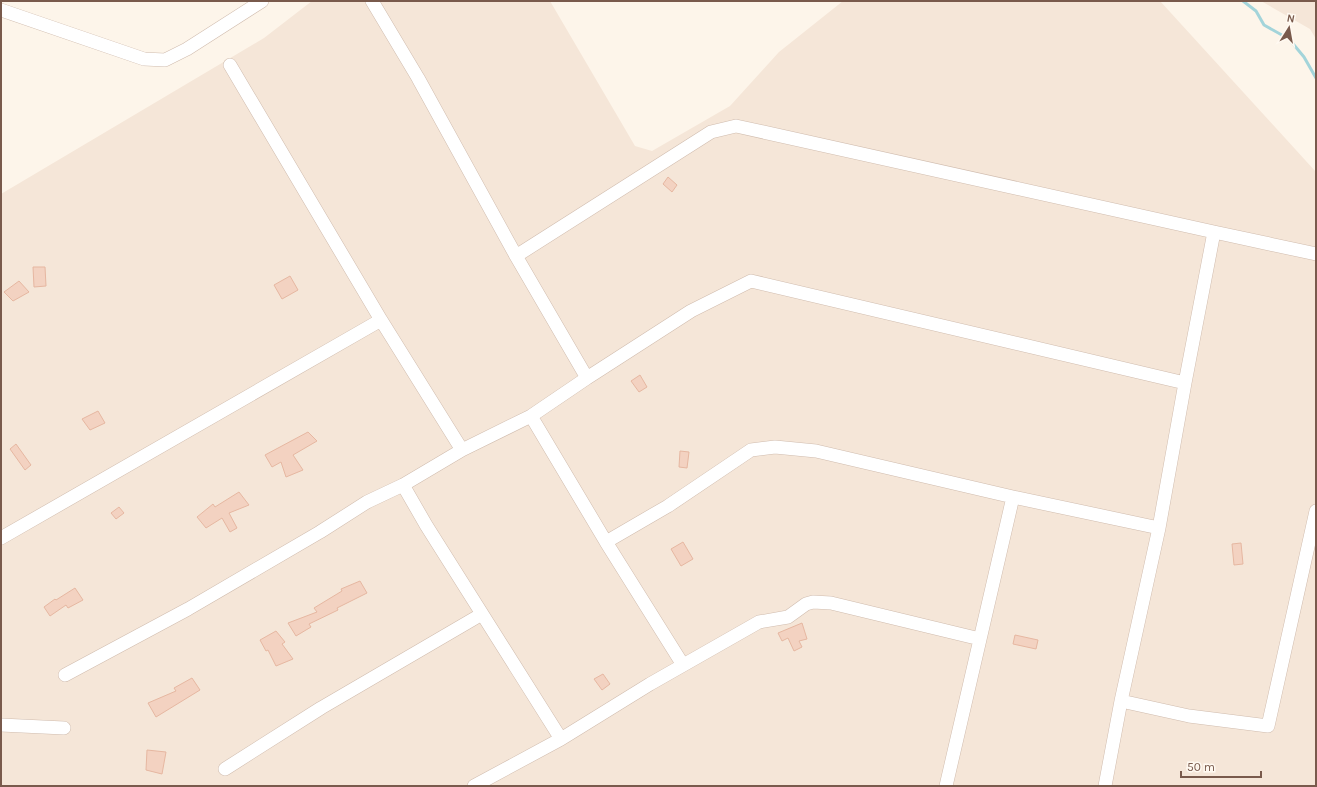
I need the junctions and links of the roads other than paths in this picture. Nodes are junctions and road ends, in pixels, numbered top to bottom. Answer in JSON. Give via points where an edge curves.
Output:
{"nodes":[{"id":1,"x":262,"y":1,"type":"edge"},
{"id":2,"x":372,"y":1,"type":"edge"},
{"id":3,"x":1,"y":10,"type":"edge"},
{"id":4,"x":230,"y":65,"type":"dead end"},
{"id":5,"x":1214,"y":232,"type":"junction"},
{"id":6,"x":1316,"y":254,"type":"edge"},
{"id":7,"x":516,"y":256,"type":"junction"},
{"id":8,"x":381,"y":320,"type":"junction"},
{"id":9,"x":587,"y":378,"type":"junction"},
{"id":10,"x":1185,"y":383,"type":"junction"},
{"id":11,"x":531,"y":416,"type":"junction"},
{"id":12,"x":462,"y":450,"type":"junction"},
{"id":13,"x":403,"y":485,"type":"junction"},
{"id":14,"x":1013,"y":497,"type":"junction"},
{"id":15,"x":1316,"y":511,"type":"edge"},
{"id":16,"x":1159,"y":528,"type":"junction"},
{"id":17,"x":1,"y":538,"type":"edge"},
{"id":18,"x":606,"y":542,"type":"junction"},
{"id":19,"x":482,"y":614,"type":"junction"},
{"id":20,"x":980,"y":639,"type":"junction"},
{"id":21,"x":683,"y":664,"type":"junction"},
{"id":22,"x":65,"y":675,"type":"dead end"},
{"id":23,"x":1122,"y":701,"type":"junction"},
{"id":24,"x":1,"y":725,"type":"edge"},
{"id":25,"x":64,"y":728,"type":"dead end"},
{"id":26,"x":561,"y":739,"type":"junction"},
{"id":27,"x":225,"y":769,"type":"dead end"},
{"id":28,"x":474,"y":786,"type":"edge"},
{"id":29,"x":946,"y":786,"type":"edge"},
{"id":30,"x":1105,"y":786,"type":"edge"}],
"edges":[{"from":1,"to":3,"type":"street","via":[[187,49],[165,60],[144,59]]},
{"from":2,"to":7,"type":"street","via":[[422,84]]},
{"from":4,"to":8,"type":"street"},
{"from":5,"to":6,"type":"street"},
{"from":5,"to":7,"type":"street","via":[[736,126],[711,132]]},
{"from":5,"to":10,"type":"street"},
{"from":7,"to":9,"type":"street"},
{"from":8,"to":12,"type":"street"},
{"from":8,"to":17,"type":"street"},
{"from":9,"to":10,"type":"street","via":[[691,311],[751,281]]},
{"from":9,"to":11,"type":"street"},
{"from":10,"to":16,"type":"street"},
{"from":11,"to":12,"type":"street"},
{"from":11,"to":18,"type":"street"},
{"from":12,"to":13,"type":"street"},
{"from":13,"to":19,"type":"street"},
{"from":13,"to":22,"type":"street","via":[[367,502],[188,609]]},
{"from":14,"to":16,"type":"street"},
{"from":14,"to":18,"type":"street","via":[[816,451],[775,447],[751,450],[668,506]]},
{"from":14,"to":20,"type":"street"},
{"from":15,"to":23,"type":"street","via":[[1268,726],[1188,716]]},
{"from":16,"to":23,"type":"street"},
{"from":18,"to":21,"type":"street"},
{"from":19,"to":26,"type":"street"},
{"from":19,"to":27,"type":"street","via":[[322,708]]},
{"from":20,"to":21,"type":"street","via":[[813,602],[788,617],[759,622]]},
{"from":20,"to":29,"type":"street"},
{"from":21,"to":26,"type":"street"},
{"from":23,"to":30,"type":"street"},
{"from":24,"to":25,"type":"street"},
{"from":26,"to":28,"type":"street"}]}
